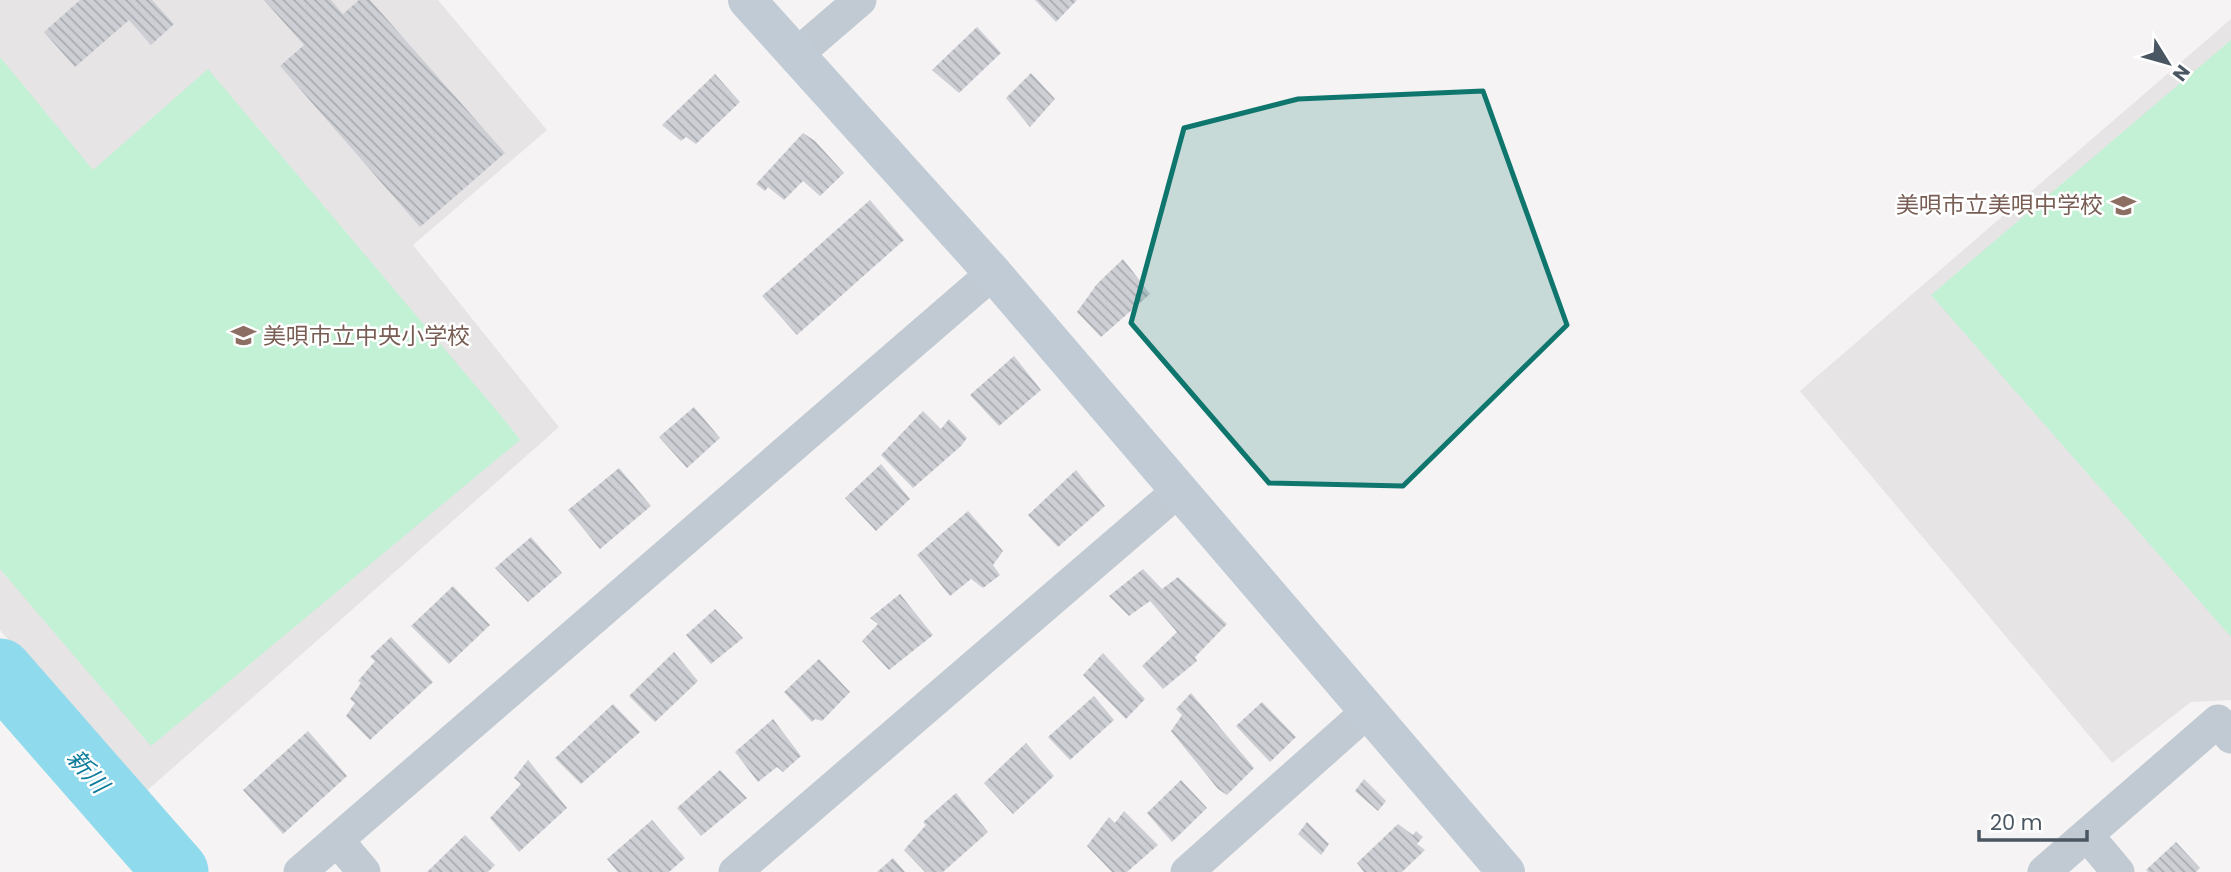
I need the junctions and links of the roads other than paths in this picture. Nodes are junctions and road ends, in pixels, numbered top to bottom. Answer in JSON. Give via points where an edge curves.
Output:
{"nodes":[{"id":1,"x":747,"y":0,"type":"edge"},
{"id":2,"x":859,"y":0,"type":"edge"},
{"id":3,"x":796,"y":55,"type":"junction"},
{"id":4,"x":993,"y":274,"type":"junction"},
{"id":5,"x":1178,"y":491,"type":"junction"},
{"id":6,"x":1368,"y":711,"type":"junction"},
{"id":7,"x":2231,"y":737,"type":"edge"},
{"id":8,"x":2087,"y":835,"type":"junction"},
{"id":9,"x":337,"y":840,"type":"junction"},
{"id":10,"x":300,"y":872,"type":"edge"},
{"id":11,"x":364,"y":872,"type":"edge"},
{"id":12,"x":735,"y":872,"type":"edge"},
{"id":13,"x":1187,"y":872,"type":"edge"},
{"id":14,"x":1506,"y":872,"type":"edge"},
{"id":15,"x":2044,"y":872,"type":"edge"},
{"id":16,"x":2118,"y":872,"type":"edge"}],
"edges":[{"from":1,"to":3,"type":"street"},
{"from":2,"to":3,"type":"street"},
{"from":3,"to":4,"type":"street"},
{"from":4,"to":5,"type":"street"},
{"from":4,"to":9,"type":"street"},
{"from":5,"to":6,"type":"street"},
{"from":5,"to":12,"type":"street"},
{"from":6,"to":13,"type":"street"},
{"from":6,"to":14,"type":"street"},
{"from":7,"to":8,"type":"street","via":[[2218,721]]},
{"from":8,"to":15,"type":"street"},
{"from":8,"to":16,"type":"street"},
{"from":9,"to":10,"type":"street"},
{"from":9,"to":11,"type":"street"}]}
